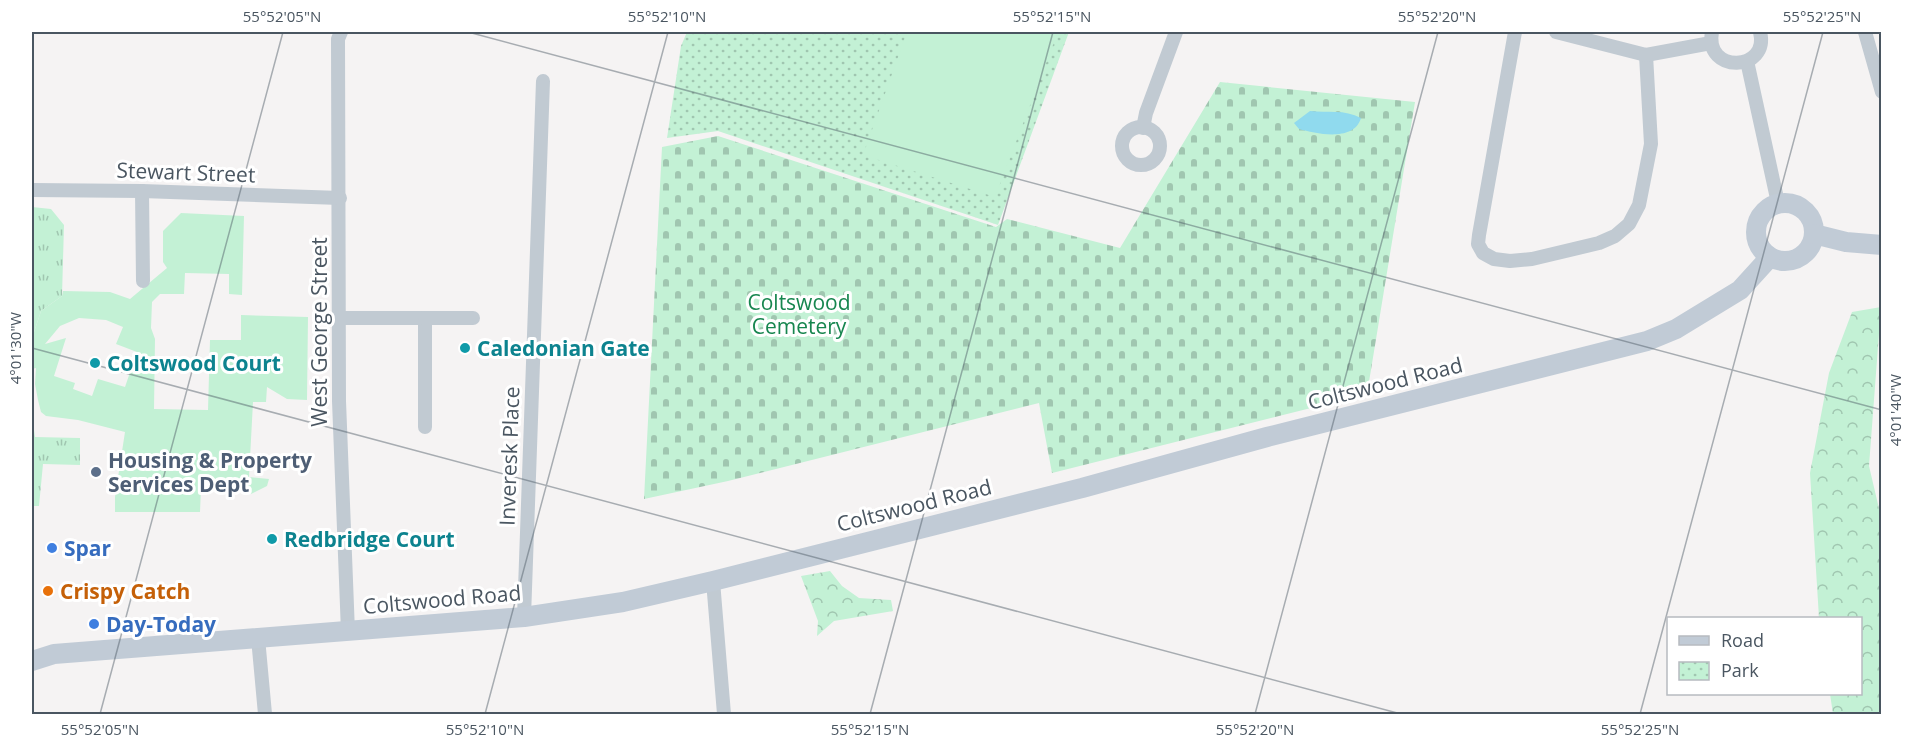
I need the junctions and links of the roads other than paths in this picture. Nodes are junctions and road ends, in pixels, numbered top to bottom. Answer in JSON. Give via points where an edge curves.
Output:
{"nodes":[{"id":1,"x":341,"y":32,"type":"edge"},
{"id":2,"x":1176,"y":32,"type":"edge"},
{"id":3,"x":1515,"y":32,"type":"edge"},
{"id":4,"x":1556,"y":32,"type":"edge"},
{"id":5,"x":1760,"y":32,"type":"edge"},
{"id":6,"x":1865,"y":32,"type":"edge"},
{"id":7,"x":1712,"y":37,"type":"edge"},
{"id":8,"x":1647,"y":55,"type":"junction"},
{"id":9,"x":1747,"y":62,"type":"junction"},
{"id":10,"x":543,"y":81,"type":"dead end"},
{"id":11,"x":1881,"y":92,"type":"edge"},
{"id":12,"x":1143,"y":128,"type":"dead end"},
{"id":13,"x":32,"y":190,"type":"edge"},
{"id":14,"x":142,"y":190,"type":"junction"},
{"id":15,"x":340,"y":198,"type":"junction"},
{"id":16,"x":1778,"y":203,"type":"junction"},
{"id":17,"x":1814,"y":234,"type":"junction"},
{"id":18,"x":1881,"y":245,"type":"edge"},
{"id":19,"x":1770,"y":257,"type":"junction"},
{"id":20,"x":143,"y":281,"type":"dead end"},
{"id":21,"x":339,"y":318,"type":"junction"},
{"id":22,"x":425,"y":318,"type":"junction"},
{"id":23,"x":473,"y":318,"type":"dead end"},
{"id":24,"x":425,"y":427,"type":"dead end"},
{"id":25,"x":713,"y":581,"type":"junction"},
{"id":26,"x":524,"y":617,"type":"junction"},
{"id":27,"x":348,"y":632,"type":"junction"},
{"id":28,"x":258,"y":639,"type":"junction"},
{"id":29,"x":32,"y":661,"type":"edge"},
{"id":30,"x":266,"y":714,"type":"edge"},
{"id":31,"x":724,"y":714,"type":"edge"}],
"edges":[{"from":1,"to":15,"type":"street","name":"West George Street"},
{"from":2,"to":12,"type":"street"},
{"from":3,"to":8,"type":"street","via":[[1478,244],[1483,253],[1494,259],[1532,259],[1599,243],[1629,224],[1639,205],[1651,144]]},
{"from":4,"to":8,"type":"street"},
{"from":5,"to":9,"type":"street","via":[[1761,46]]},
{"from":6,"to":11,"type":"street"},
{"from":7,"to":8,"type":"street"},
{"from":7,"to":9,"type":"street","via":[[1714,50],[1726,62]]},
{"from":9,"to":16,"type":"street"},
{"from":10,"to":26,"type":"street","name":"Inveresk Place"},
{"from":13,"to":14,"type":"street","name":"Stewart Street"},
{"from":14,"to":15,"type":"street","name":"Stewart Street"},
{"from":14,"to":20,"type":"street"},
{"from":15,"to":21,"type":"street","name":"West George Street"},
{"from":16,"to":17,"type":"main road","via":[[1793,204],[1805,212]]},
{"from":16,"to":19,"type":"main road","via":[[1763,214],[1756,233],[1759,247]]},
{"from":17,"to":18,"type":"main road"},
{"from":17,"to":19,"type":"main road","via":[[1807,250],[1794,260]]},
{"from":19,"to":25,"type":"main road","name":"Coltswood Road","via":[[1740,290],[1676,329],[1647,341]]},
{"from":21,"to":22,"type":"street"},
{"from":21,"to":27,"type":"street","name":"West George Street"},
{"from":22,"to":23,"type":"street"},
{"from":22,"to":24,"type":"street"},
{"from":25,"to":26,"type":"main road","name":"Coltswood Road","via":[[623,602]]},
{"from":25,"to":31,"type":"street"},
{"from":26,"to":27,"type":"main road","name":"Coltswood Road"},
{"from":27,"to":28,"type":"main road","name":"Coltswood Road"},
{"from":28,"to":29,"type":"main road","name":"Coltswood Road","via":[[54,654]]},
{"from":28,"to":30,"type":"street"}]}
